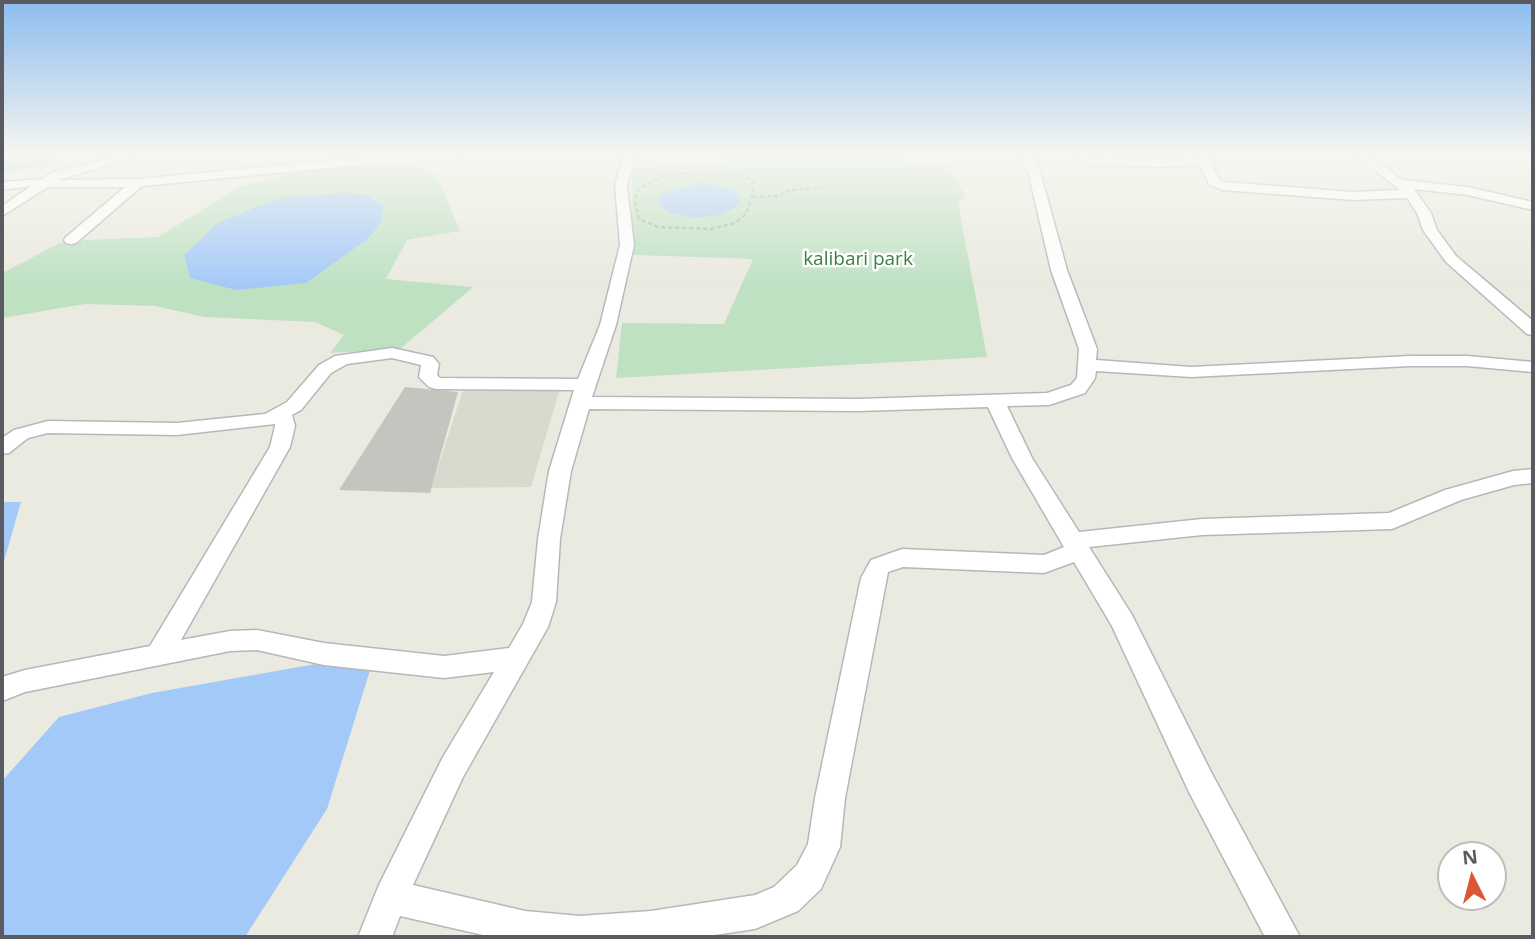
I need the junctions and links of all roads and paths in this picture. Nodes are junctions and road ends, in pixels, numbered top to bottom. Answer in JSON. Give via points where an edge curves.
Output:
{"nodes":[{"id":1,"x":20,"y":200,"type":"edge"},
{"id":2,"x":118,"y":200,"type":"edge"},
{"id":3,"x":622,"y":200,"type":"edge"},
{"id":4,"x":636,"y":200,"type":"edge"},
{"id":5,"x":752,"y":200,"type":"edge"},
{"id":6,"x":1042,"y":200,"type":"edge"},
{"id":7,"x":1415,"y":200,"type":"edge"},
{"id":8,"x":1506,"y":200,"type":"edge"},
{"id":9,"x":1533,"y":206,"type":"edge"},
{"id":10,"x":2,"y":212,"type":"edge"},
{"id":11,"x":71,"y":240,"type":"dead end"},
{"id":12,"x":1533,"y":330,"type":"edge"},
{"id":13,"x":1088,"y":365,"type":"junction"},
{"id":14,"x":1533,"y":367,"type":"edge"},
{"id":15,"x":583,"y":394,"type":"junction"},
{"id":16,"x":994,"y":400,"type":"junction"},
{"id":17,"x":282,"y":414,"type":"junction"},
{"id":18,"x":2,"y":448,"type":"edge"},
{"id":19,"x":1533,"y":475,"type":"edge"},
{"id":20,"x":1075,"y":546,"type":"junction"},
{"id":21,"x":159,"y":654,"type":"junction"},
{"id":22,"x":517,"y":658,"type":"junction"},
{"id":23,"x":2,"y":689,"type":"edge"},
{"id":24,"x":391,"y":897,"type":"junction"},
{"id":25,"x":375,"y":937,"type":"edge"},
{"id":26,"x":1283,"y":937,"type":"edge"}],
"edges":[{"from":1,"to":10,"type":"street"},
{"from":2,"to":11,"type":"street"},
{"from":3,"to":15,"type":"street","via":[[627,245],[608,326]]},
{"from":4,"to":5,"type":"path","via":[[639,219],[657,227],[711,229],[730,226],[744,217]]},
{"from":6,"to":13,"type":"street","via":[[1059,270],[1088,349]]},
{"from":7,"to":12,"type":"street","via":[[1442,250]]},
{"from":8,"to":9,"type":"street"},
{"from":13,"to":14,"type":"street","via":[[1191,372],[1421,361]]},
{"from":13,"to":16,"type":"street","via":[[1078,389],[1066,395]]},
{"from":15,"to":16,"type":"street","via":[[858,405]]},
{"from":15,"to":17,"type":"street","via":[[436,383],[428,377],[427,361],[392,353],[341,360],[325,369]]},
{"from":15,"to":22,"type":"street","via":[[560,471],[544,602]]},
{"from":16,"to":20,"type":"street","via":[[1022,458]]},
{"from":17,"to":18,"type":"street","via":[[177,429],[48,427],[22,434]]},
{"from":17,"to":21,"type":"street","via":[[285,426],[280,447]]},
{"from":19,"to":20,"type":"street","via":[[1453,495],[1392,521],[1202,527]]},
{"from":20,"to":24,"type":"street","via":[[1059,560],[1044,564],[902,558],[879,566],[830,798],[824,848],[809,877],[786,899],[755,912],[580,933],[525,928]]},
{"from":20,"to":26,"type":"street","via":[[1123,622],[1200,782]]},
{"from":21,"to":22,"type":"street","via":[[257,640],[324,654],[444,667]]},
{"from":21,"to":23,"type":"street"},
{"from":22,"to":24,"type":"street","via":[[453,767]]},
{"from":24,"to":25,"type":"street"}]}
